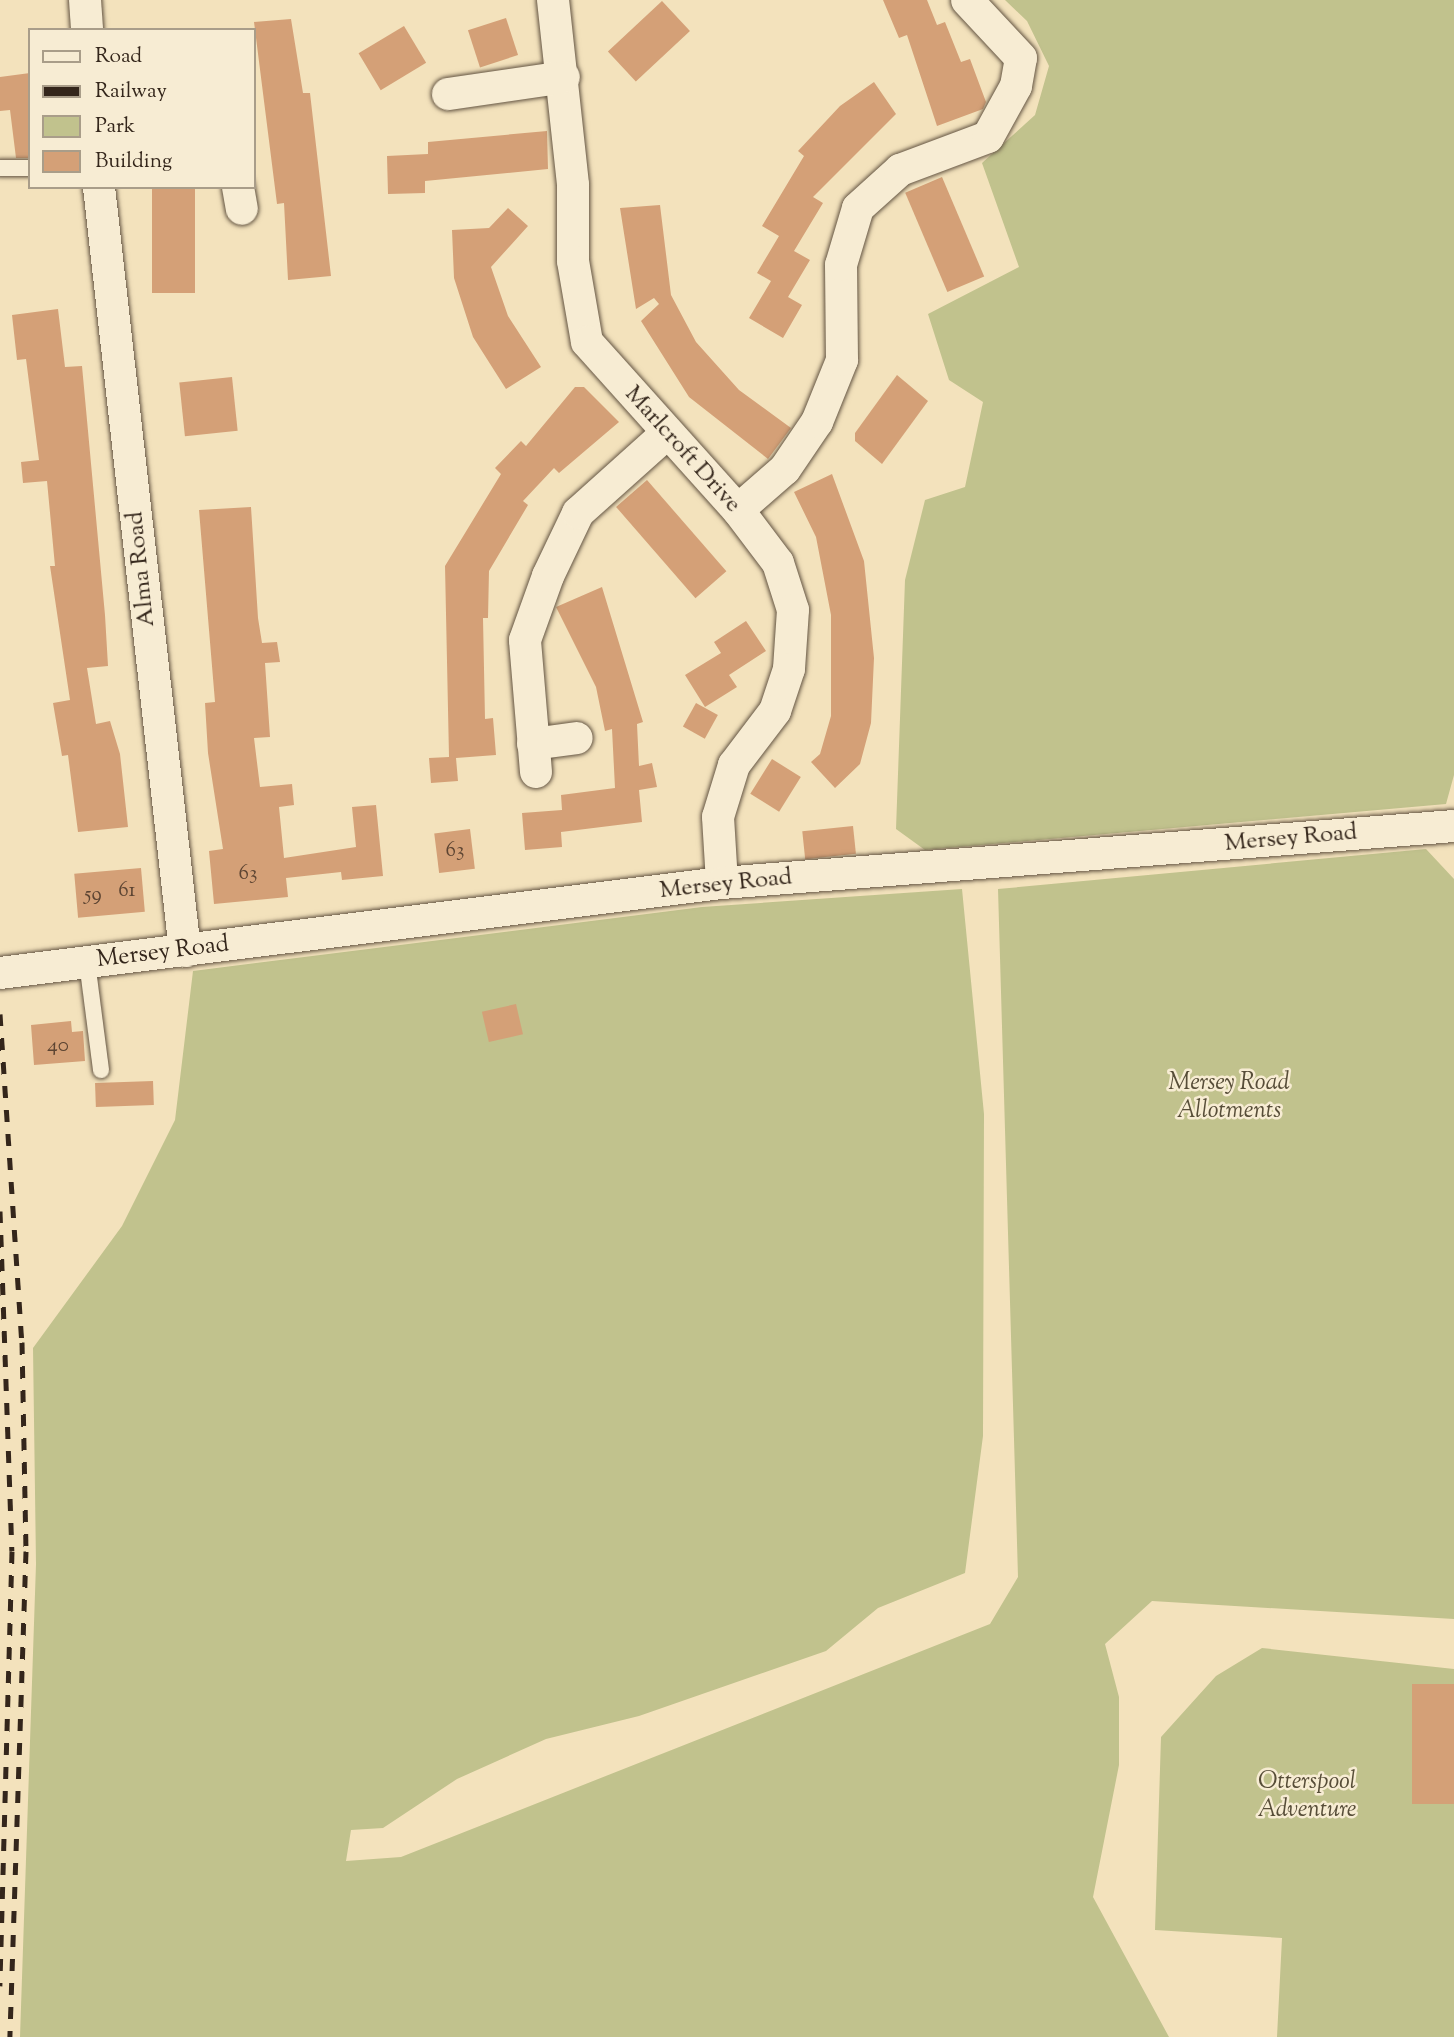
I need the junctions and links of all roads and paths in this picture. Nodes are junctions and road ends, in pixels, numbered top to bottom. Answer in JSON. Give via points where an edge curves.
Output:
{"nodes":[{"id":1,"x":85,"y":0,"type":"edge"},
{"id":2,"x":553,"y":0,"type":"edge"},
{"id":3,"x":967,"y":0,"type":"edge"},
{"id":4,"x":88,"y":28,"type":"edge"},
{"id":5,"x":564,"y":77,"type":"junction"},
{"id":6,"x":447,"y":94,"type":"dead end"},
{"id":7,"x":0,"y":168,"type":"edge"},
{"id":8,"x":28,"y":168,"type":"edge"},
{"id":9,"x":99,"y":189,"type":"edge"},
{"id":10,"x":666,"y":435,"type":"junction"},
{"id":11,"x":738,"y":510,"type":"junction"},
{"id":12,"x":577,"y":738,"type":"dead end"},
{"id":13,"x":1454,"y":826,"type":"edge"},
{"id":14,"x":722,"y":883,"type":"junction"},
{"id":15,"x":185,"y":951,"type":"junction"},
{"id":16,"x":87,"y":962,"type":"junction"},
{"id":17,"x":0,"y":973,"type":"edge"},
{"id":18,"x":101,"y":1070,"type":"dead end"}],
"edges":[{"from":1,"to":4,"type":"street"},
{"from":2,"to":5,"type":"street","name":"Marlcroft Drive"},
{"from":3,"to":11,"type":"street","via":[[1021,58],[1016,86],[988,137],[900,170],[858,208],[841,265],[842,360],[817,422],[785,469]]},
{"from":5,"to":6,"type":"street"},
{"from":5,"to":10,"type":"street","name":"Marlcroft Drive","via":[[573,261],[587,342]]},
{"from":7,"to":8,"type":"lane"},
{"from":9,"to":15,"type":"street","name":"Alma Road"},
{"from":10,"to":11,"type":"street","name":"Marlcroft Drive"},
{"from":10,"to":12,"type":"street","via":[[578,513],[525,640],[534,758]]},
{"from":11,"to":14,"type":"street","name":"Marlcroft Drive","via":[[778,563],[793,610],[789,669],[775,711],[734,765],[718,817]]},
{"from":13,"to":14,"type":"street","name":"Mersey Road"},
{"from":14,"to":15,"type":"street","name":"Mersey Road"},
{"from":15,"to":16,"type":"street","name":"Mersey Road"},
{"from":16,"to":17,"type":"street","name":"Mersey Road"},
{"from":16,"to":18,"type":"lane"}]}
